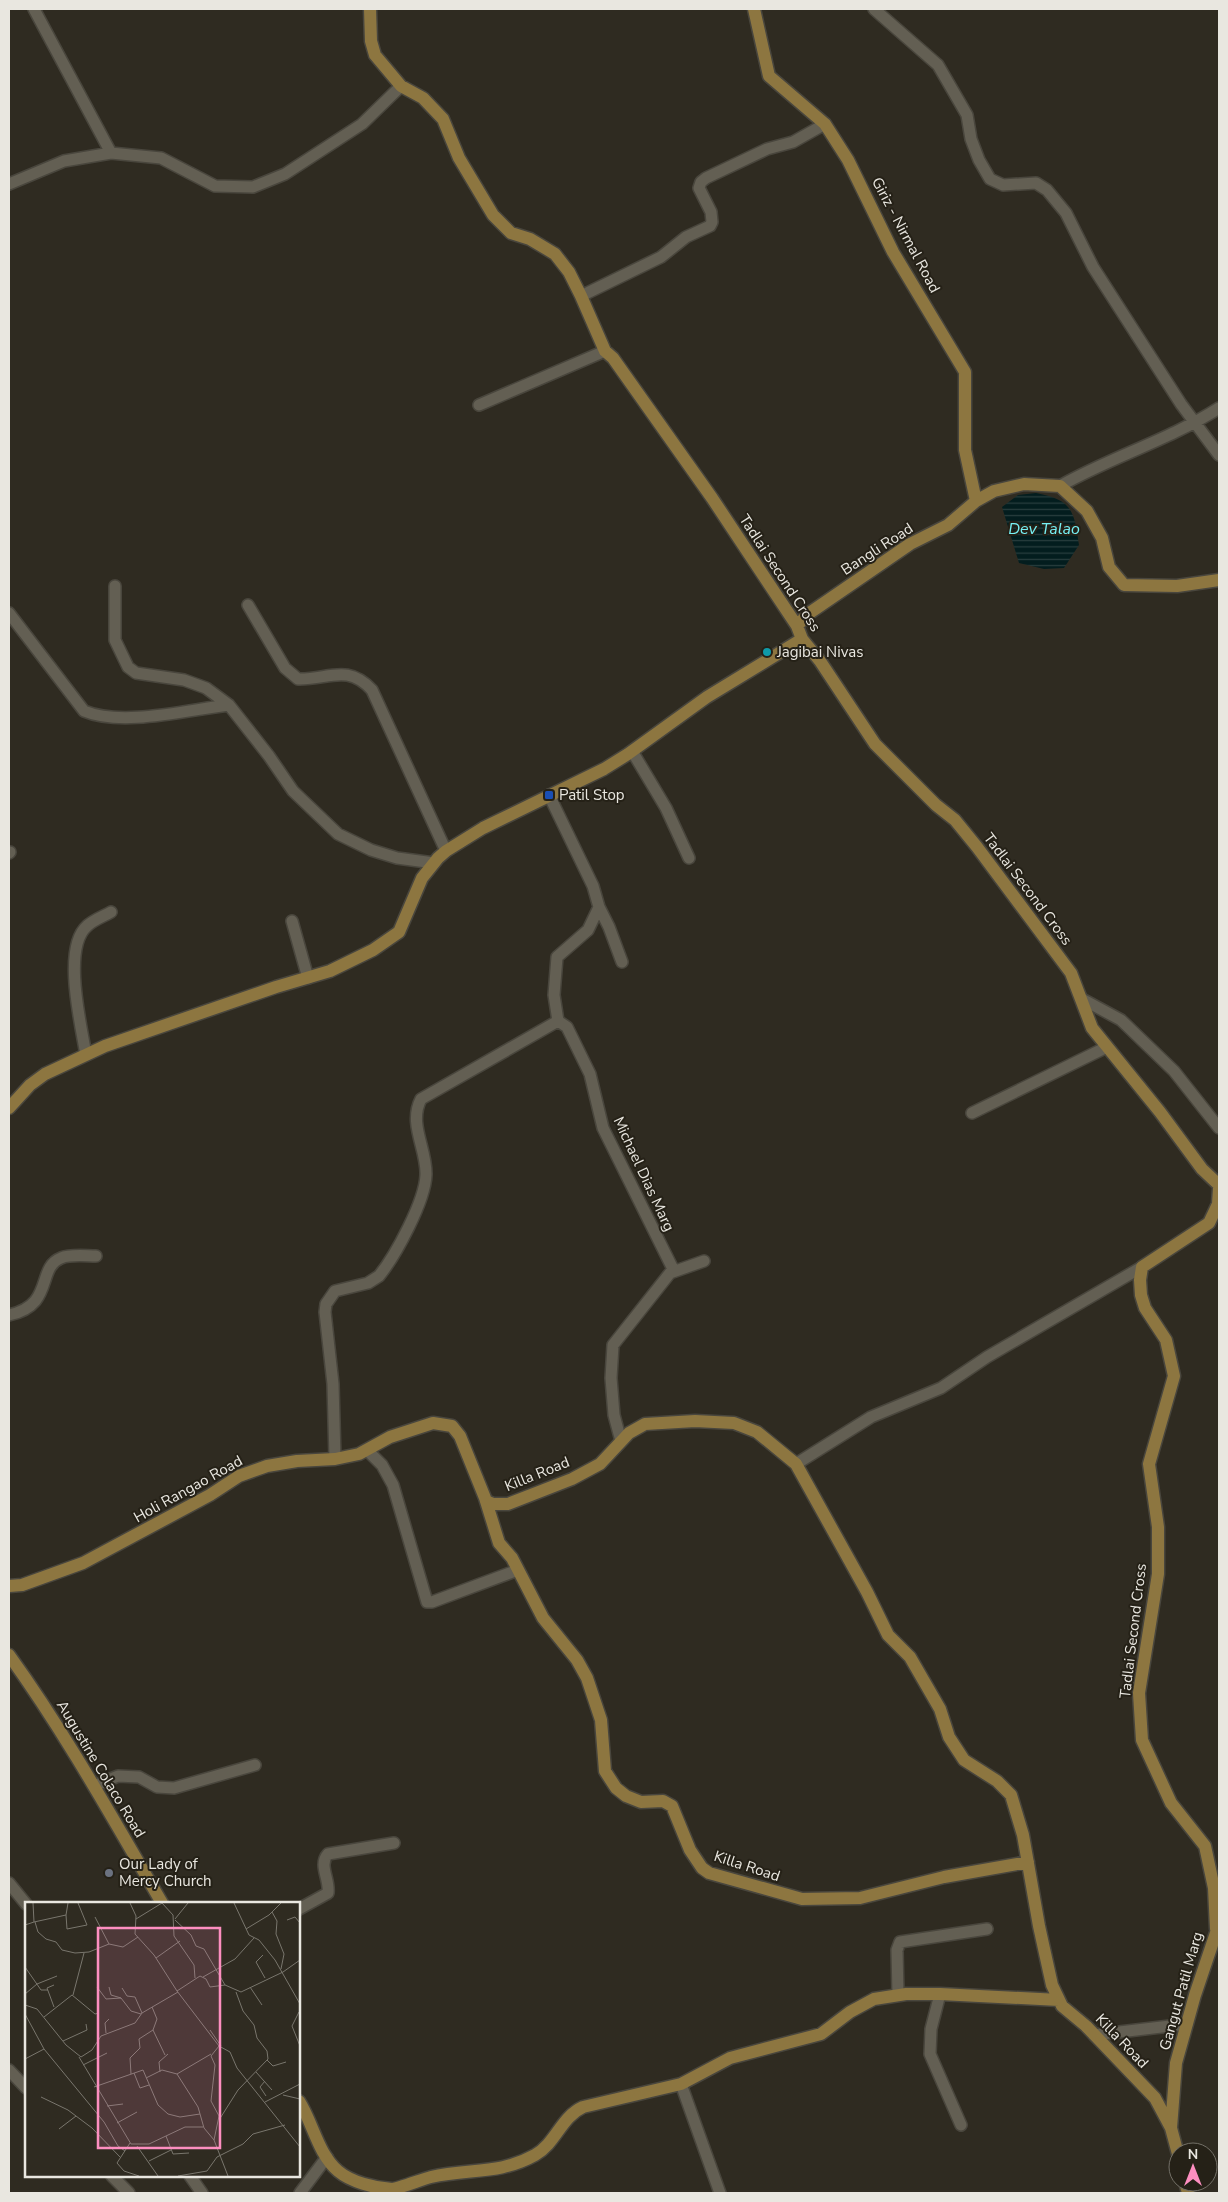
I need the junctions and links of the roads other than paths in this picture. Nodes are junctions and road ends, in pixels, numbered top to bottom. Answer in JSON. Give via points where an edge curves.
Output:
{"nodes":[{"id":1,"x":34,"y":9,"type":"edge"},
{"id":2,"x":370,"y":9,"type":"edge"},
{"id":3,"x":754,"y":9,"type":"edge"},
{"id":4,"x":874,"y":9,"type":"edge"},
{"id":5,"x":401,"y":86,"type":"junction"},
{"id":6,"x":826,"y":124,"type":"junction"},
{"id":7,"x":111,"y":153,"type":"junction"},
{"id":8,"x":9,"y":184,"type":"edge"},
{"id":9,"x":581,"y":296,"type":"junction"},
{"id":10,"x":605,"y":351,"type":"junction"},
{"id":11,"x":479,"y":404,"type":"dead end"},
{"id":12,"x":1219,"y":408,"type":"edge"},
{"id":13,"x":1196,"y":423,"type":"junction"},
{"id":14,"x":1219,"y":455,"type":"edge"},
{"id":15,"x":1060,"y":486,"type":"junction"},
{"id":16,"x":976,"y":501,"type":"junction"},
{"id":17,"x":1219,"y":580,"type":"edge"},
{"id":18,"x":115,"y":586,"type":"dead end"},
{"id":19,"x":248,"y":605,"type":"dead end"},
{"id":20,"x":9,"y":613,"type":"edge"},
{"id":21,"x":797,"y":626,"type":"junction"},
{"id":22,"x":802,"y":638,"type":"junction"},
{"id":23,"x":229,"y":705,"type":"junction"},
{"id":24,"x":632,"y":751,"type":"junction"},
{"id":25,"x":549,"y":795,"type":"junction"},
{"id":26,"x":446,"y":851,"type":"junction"},
{"id":27,"x":689,"y":858,"type":"dead end"},
{"id":28,"x":434,"y":863,"type":"junction"},
{"id":29,"x":598,"y":907,"type":"junction"},
{"id":30,"x":111,"y":912,"type":"dead end"},
{"id":31,"x":292,"y":920,"type":"dead end"},
{"id":32,"x":622,"y":962,"type":"dead end"},
{"id":33,"x":308,"y":978,"type":"junction"},
{"id":34,"x":1082,"y":999,"type":"junction"},
{"id":35,"x":558,"y":1021,"type":"junction"},
{"id":36,"x":1107,"y":1047,"type":"junction"},
{"id":37,"x":86,"y":1055,"type":"junction"},
{"id":38,"x":9,"y":1108,"type":"edge"},
{"id":39,"x":972,"y":1113,"type":"dead end"},
{"id":40,"x":1219,"y":1128,"type":"edge"},
{"id":41,"x":1219,"y":1185,"type":"edge"},
{"id":42,"x":1219,"y":1189,"type":"edge"},
{"id":43,"x":96,"y":1256,"type":"dead end"},
{"id":44,"x":704,"y":1260,"type":"dead end"},
{"id":45,"x":1142,"y":1267,"type":"junction"},
{"id":46,"x":674,"y":1271,"type":"junction"},
{"id":47,"x":9,"y":1315,"type":"edge"},
{"id":48,"x":621,"y":1441,"type":"junction"},
{"id":49,"x":366,"y":1450,"type":"junction"},
{"id":50,"x":335,"y":1459,"type":"junction"},
{"id":51,"x":796,"y":1464,"type":"junction"},
{"id":52,"x":486,"y":1501,"type":"junction"},
{"id":53,"x":518,"y":1570,"type":"junction"},
{"id":54,"x":9,"y":1586,"type":"edge"},
{"id":55,"x":9,"y":1655,"type":"edge"},
{"id":56,"x":255,"y":1765,"type":"dead end"},
{"id":57,"x":94,"y":1786,"type":"junction"},
{"id":58,"x":394,"y":1843,"type":"dead end"},
{"id":59,"x":1028,"y":1862,"type":"junction"},
{"id":60,"x":9,"y":1883,"type":"edge"},
{"id":61,"x":161,"y":1902,"type":"edge"},
{"id":62,"x":25,"y":1903,"type":"edge"},
{"id":63,"x":300,"y":1908,"type":"edge"},
{"id":64,"x":1217,"y":1926,"type":"edge"},
{"id":65,"x":987,"y":1929,"type":"dead end"},
{"id":66,"x":940,"y":1994,"type":"junction"},
{"id":67,"x":898,"y":1996,"type":"junction"},
{"id":68,"x":1059,"y":2000,"type":"junction"},
{"id":69,"x":1186,"y":2024,"type":"junction"},
{"id":70,"x":1094,"y":2035,"type":"junction"},
{"id":71,"x":9,"y":2070,"type":"edge"},
{"id":72,"x":681,"y":2084,"type":"junction"},
{"id":73,"x":25,"y":2087,"type":"edge"},
{"id":74,"x":300,"y":2104,"type":"edge"},
{"id":75,"x":961,"y":2125,"type":"dead end"},
{"id":76,"x":1171,"y":2128,"type":"junction"},
{"id":77,"x":1175,"y":2142,"type":"edge"},
{"id":78,"x":327,"y":2158,"type":"junction"},
{"id":79,"x":113,"y":2177,"type":"edge"},
{"id":80,"x":191,"y":2177,"type":"edge"},
{"id":81,"x":396,"y":2191,"type":"edge"},
{"id":82,"x":129,"y":2193,"type":"edge"},
{"id":83,"x":202,"y":2193,"type":"edge"},
{"id":84,"x":300,"y":2193,"type":"edge"},
{"id":85,"x":720,"y":2193,"type":"edge"}],
"edges":[{"from":1,"to":7,"type":"street"},
{"from":2,"to":5,"type":"street","name":"Tadlai Second Cross","via":[[375,55]]},
{"from":3,"to":6,"type":"street","name":"Giriz - Nirmal Road","via":[[769,76]]},
{"from":4,"to":13,"type":"street","via":[[938,66],[967,114],[970,140],[990,179],[1003,185],[1036,183],[1047,190],[1066,213],[1093,267]]},
{"from":5,"to":7,"type":"street","via":[[362,124],[285,174],[253,186],[214,186],[160,158]]},
{"from":5,"to":9,"type":"street","name":"Tadlai Second Cross","via":[[423,98],[444,119],[459,158],[493,215],[511,233],[530,239],[555,254]]},
{"from":6,"to":9,"type":"street","via":[[793,142],[767,149],[700,182],[699,188],[711,212],[710,226],[686,236],[661,257]]},
{"from":6,"to":16,"type":"street","name":"Giriz - Nirmal Road","via":[[848,160],[893,252],[965,372],[965,450]]},
{"from":7,"to":8,"type":"street","via":[[64,162]]},
{"from":9,"to":10,"type":"street","name":"Tadlai Second Cross"},
{"from":10,"to":11,"type":"street"},
{"from":10,"to":21,"type":"street","name":"Tadlai Second Cross","via":[[712,498]]},
{"from":12,"to":13,"type":"street"},
{"from":13,"to":14,"type":"street"},
{"from":13,"to":15,"type":"street","via":[[1092,468]]},
{"from":15,"to":16,"type":"street","name":"Bangli Road","via":[[1024,484],[994,491]]},
{"from":15,"to":17,"type":"street","via":[[1087,511],[1102,538],[1109,567],[1124,585],[1177,586]]},
{"from":16,"to":21,"type":"street","name":"Bangli Road","via":[[948,525],[910,544],[808,614]]},
{"from":18,"to":23,"type":"street","via":[[115,640],[128,667],[136,673],[184,680],[206,688]]},
{"from":19,"to":26,"type":"street","via":[[285,668],[298,679],[352,675],[372,690]]},
{"from":20,"to":23,"type":"street","via":[[89,713],[126,718]]},
{"from":21,"to":22,"type":"street","name":"Tadlai Second Cross"},
{"from":22,"to":24,"type":"street","via":[[707,697]]},
{"from":22,"to":34,"type":"street","name":"Tadlai Second Cross","via":[[875,744],[955,820],[977,847],[1071,973]]},
{"from":23,"to":28,"type":"street","via":[[292,791],[338,834],[397,858]]},
{"from":24,"to":25,"type":"street","via":[[604,769]]},
{"from":24,"to":27,"type":"street","via":[[666,808]]},
{"from":25,"to":26,"type":"street","via":[[483,828]]},
{"from":25,"to":29,"type":"street","via":[[593,886]]},
{"from":26,"to":28,"type":"street"},
{"from":28,"to":33,"type":"street","via":[[422,878],[399,932],[373,950]]},
{"from":29,"to":32,"type":"street"},
{"from":29,"to":35,"type":"street","via":[[588,930],[557,957],[554,995]]},
{"from":30,"to":37,"type":"street","via":[[86,926],[76,948],[76,996]]},
{"from":31,"to":33,"type":"street"},
{"from":33,"to":37,"type":"street"},
{"from":34,"to":36,"type":"street","name":"Tadlai Second Cross","via":[[1092,1028]]},
{"from":34,"to":40,"type":"street","via":[[1121,1020],[1174,1071]]},
{"from":35,"to":46,"type":"street","name":"Michael Dias Marg","via":[[567,1027],[590,1074],[603,1128]]},
{"from":35,"to":50,"type":"street","via":[[421,1099],[416,1120],[426,1173],[422,1200],[379,1276],[335,1291],[326,1304]]},
{"from":36,"to":39,"type":"street"},
{"from":36,"to":41,"type":"street","name":"Tadlai Second Cross","via":[[1202,1169]]},
{"from":37,"to":38,"type":"street","via":[[30,1085]]},
{"from":42,"to":45,"type":"street","via":[[1218,1204],[1210,1223]]},
{"from":43,"to":47,"type":"street","via":[[62,1257],[50,1268],[37,1301],[28,1309]]},
{"from":44,"to":46,"type":"street"},
{"from":45,"to":51,"type":"street","via":[[987,1357],[941,1388],[871,1417]]},
{"from":45,"to":64,"type":"street","name":"Tadlai Second Cross","via":[[1141,1295],[1166,1340],[1174,1376],[1149,1464],[1158,1527],[1158,1574],[1139,1693],[1142,1740],[1172,1802],[1205,1846],[1214,1888]]},
{"from":46,"to":48,"type":"street","via":[[613,1345],[614,1415]]},
{"from":48,"to":51,"type":"street","name":"Killa Road","via":[[645,1424],[734,1423],[757,1432]]},
{"from":48,"to":52,"type":"street","name":"Killa Road","via":[[600,1464],[572,1479],[508,1504]]},
{"from":49,"to":50,"type":"street","name":"Holi Rangao Road"},
{"from":49,"to":52,"type":"street","name":"Holi Rangao Road","via":[[390,1437],[433,1423],[452,1426],[460,1436]]},
{"from":49,"to":53,"type":"street","via":[[382,1466],[393,1485],[427,1602]]},
{"from":50,"to":54,"type":"street","name":"Holi Rangao Road","via":[[267,1466],[239,1476],[210,1496],[83,1563],[22,1585]]},
{"from":51,"to":59,"type":"street","name":"Killa Road","via":[[888,1635],[910,1657],[964,1760],[997,1780],[1011,1795]]},
{"from":52,"to":53,"type":"street","name":"Killa Road","via":[[499,1542]]},
{"from":53,"to":59,"type":"street","name":"Killa Road","via":[[542,1618],[577,1660],[587,1678],[601,1720],[605,1771],[616,1788],[626,1796],[641,1802],[663,1801],[672,1806],[690,1850],[709,1874],[802,1899],[825,1900],[860,1898],[944,1877]]},
{"from":55,"to":57,"type":"street","name":"Augustine Colaco Road","via":[[40,1698]]},
{"from":56,"to":57,"type":"street","via":[[174,1788],[157,1787],[139,1777],[118,1776]]},
{"from":57,"to":61,"type":"street","name":"Augustine Colaco Road"},
{"from":58,"to":63,"type":"street","via":[[328,1854],[324,1866],[328,1893]]},
{"from":59,"to":68,"type":"street","name":"Killa Road","via":[[1052,1985]]},
{"from":60,"to":62,"type":"street"},
{"from":64,"to":69,"type":"street","name":"Gangut Patil Marg"},
{"from":65,"to":67,"type":"street","via":[[900,1942],[897,1950]]},
{"from":66,"to":67,"type":"street"},
{"from":66,"to":68,"type":"street"},
{"from":66,"to":75,"type":"street","via":[[931,2029],[930,2054]]},
{"from":67,"to":72,"type":"street","via":[[874,1999],[821,2034],[730,2058]]},
{"from":68,"to":70,"type":"street","name":"Killa Road"},
{"from":69,"to":70,"type":"street"},
{"from":69,"to":76,"type":"street","name":"Gangut Patil Marg","via":[[1176,2063]]},
{"from":70,"to":76,"type":"street","name":"Killa Road","via":[[1155,2098]]},
{"from":71,"to":73,"type":"street"},
{"from":72,"to":81,"type":"street","via":[[583,2107],[571,2113],[553,2139],[537,2154],[511,2167],[433,2176],[405,2184]]},
{"from":72,"to":85,"type":"street"},
{"from":74,"to":78,"type":"street"},
{"from":76,"to":77,"type":"street","name":"Killa Road"},
{"from":78,"to":81,"type":"street","via":[[338,2171],[359,2182]]},
{"from":78,"to":84,"type":"street"},
{"from":79,"to":82,"type":"street"},
{"from":80,"to":83,"type":"street"}]}
